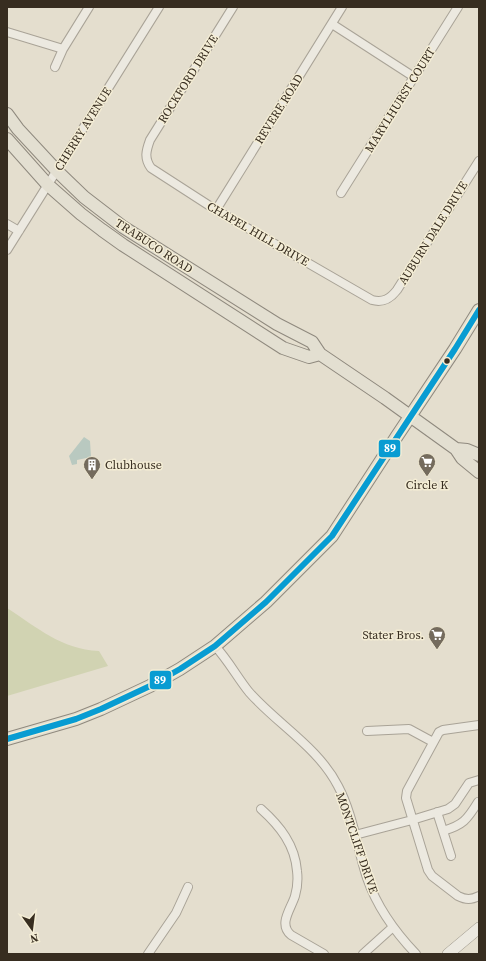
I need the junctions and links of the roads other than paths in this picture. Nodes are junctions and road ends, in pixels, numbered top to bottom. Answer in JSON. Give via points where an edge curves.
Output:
{"nodes":[{"id":1,"x":89,"y":7,"type":"edge"},
{"id":2,"x":159,"y":7,"type":"edge"},
{"id":3,"x":233,"y":7,"type":"edge"},
{"id":4,"x":342,"y":7,"type":"edge"},
{"id":5,"x":458,"y":7,"type":"edge"},
{"id":6,"x":332,"y":24,"type":"junction"},
{"id":7,"x":7,"y":32,"type":"edge"},
{"id":8,"x":63,"y":49,"type":"junction"},
{"id":9,"x":55,"y":67,"type":"dead end"},
{"id":10,"x":414,"y":77,"type":"junction"},
{"id":11,"x":7,"y":114,"type":"edge"},
{"id":12,"x":7,"y":139,"type":"edge"},
{"id":13,"x":146,"y":151,"type":"joint"},
{"id":14,"x":479,"y":161,"type":"edge"},
{"id":15,"x":56,"y":171,"type":"junction"},
{"id":16,"x":48,"y":185,"type":"junction"},
{"id":17,"x":341,"y":193,"type":"dead end"},
{"id":18,"x":216,"y":210,"type":"junction"},
{"id":19,"x":7,"y":224,"type":"edge"},
{"id":20,"x":19,"y":231,"type":"junction"},
{"id":21,"x":7,"y":250,"type":"edge"},
{"id":22,"x":384,"y":301,"type":"joint"},
{"id":23,"x":479,"y":310,"type":"edge"},
{"id":24,"x":320,"y":354,"type":"junction"},
{"id":25,"x":410,"y":417,"type":"junction"},
{"id":26,"x":456,"y":449,"type":"junction"},
{"id":27,"x":479,"y":455,"type":"edge"},
{"id":28,"x":479,"y":472,"type":"edge"},
{"id":29,"x":214,"y":646,"type":"junction"},
{"id":30,"x":479,"y":725,"type":"edge"},
{"id":31,"x":367,"y":731,"type":"dead end"},
{"id":32,"x":7,"y":739,"type":"edge"},
{"id":33,"x":433,"y":742,"type":"junction"},
{"id":34,"x":479,"y":780,"type":"edge"},
{"id":35,"x":478,"y":802,"type":"dead end"},
{"id":36,"x":261,"y":809,"type":"dead end"},
{"id":37,"x":438,"y":812,"type":"junction"},
{"id":38,"x":412,"y":820,"type":"junction"},
{"id":39,"x":443,"y":831,"type":"junction"},
{"id":40,"x":355,"y":835,"type":"junction"},
{"id":41,"x":451,"y":856,"type":"dead end"},
{"id":42,"x":188,"y":887,"type":"dead end"},
{"id":43,"x":479,"y":896,"type":"edge"},
{"id":44,"x":393,"y":927,"type":"junction"},
{"id":45,"x":479,"y":928,"type":"edge"},
{"id":46,"x":148,"y":954,"type":"edge"},
{"id":47,"x":324,"y":954,"type":"edge"},
{"id":48,"x":363,"y":954,"type":"edge"},
{"id":49,"x":416,"y":954,"type":"edge"},
{"id":50,"x":448,"y":954,"type":"edge"}],
"edges":[{"from":1,"to":8,"type":"street"},
{"from":2,"to":15,"type":"street","name":"CHERRY AVENUE"},
{"from":3,"to":13,"type":"street","name":"ROCKFORD DRIVE","via":[[150,140]]},
{"from":4,"to":6,"type":"street","name":"REVERE ROAD"},
{"from":5,"to":10,"type":"street","name":"MARYLHURST COURT"},
{"from":6,"to":10,"type":"street"},
{"from":6,"to":18,"type":"street","name":"REVERE ROAD"},
{"from":7,"to":8,"type":"street"},
{"from":8,"to":9,"type":"street"},
{"from":10,"to":17,"type":"street","name":"MARYLHURST COURT"},
{"from":11,"to":15,"type":"main road","name":"TRABUCO ROAD"},
{"from":12,"to":16,"type":"main road","name":"TRABUCO ROAD"},
{"from":13,"to":18,"type":"street","name":"CHAPEL HILL DRIVE","via":[[147,163],[151,168]]},
{"from":14,"to":22,"type":"street","name":"AUBURN DALE DRIVE","via":[[397,290]]},
{"from":15,"to":16,"type":"street","name":"CHERRY AVENUE"},
{"from":15,"to":24,"type":"main road","name":"TRABUCO ROAD","via":[[123,227],[277,324],[312,342]]},
{"from":16,"to":20,"type":"street","name":"CHERRY AVENUE"},
{"from":16,"to":24,"type":"main road","name":"TRABUCO ROAD","via":[[123,246],[283,348],[309,357]]},
{"from":18,"to":22,"type":"street","name":"CHAPEL HILL DRIVE","via":[[372,300]]},
{"from":19,"to":20,"type":"street"},
{"from":20,"to":21,"type":"street","name":"CHERRY AVENUE"},
{"from":23,"to":25,"type":"main road"},
{"from":24,"to":25,"type":"main road","name":"TRABUCO ROAD"},
{"from":25,"to":26,"type":"main road","name":"TRABUCO ROAD"},
{"from":25,"to":29,"type":"main road","via":[[332,536],[266,602]]},
{"from":26,"to":27,"type":"main road","name":"TRABUCO ROAD"},
{"from":26,"to":28,"type":"main road","name":"TRABUCO ROAD","via":[[462,458]]},
{"from":29,"to":32,"type":"main road","via":[[150,686],[100,710]]},
{"from":29,"to":40,"type":"street","name":"MONTCLIFF DRIVE","via":[[249,692],[327,768],[347,806]]},
{"from":30,"to":33,"type":"street","via":[[443,730]]},
{"from":31,"to":33,"type":"street","via":[[409,729]]},
{"from":33,"to":38,"type":"street","via":[[407,791],[407,805]]},
{"from":34,"to":37,"type":"street","via":[[469,783],[452,807]]},
{"from":35,"to":39,"type":"street","via":[[469,817],[455,827]]},
{"from":36,"to":47,"type":"street","via":[[283,832],[292,847],[296,865],[295,896],[286,916],[287,932]]},
{"from":37,"to":38,"type":"street"},
{"from":37,"to":39,"type":"street"},
{"from":38,"to":40,"type":"street"},
{"from":38,"to":43,"type":"street","via":[[429,873],[458,896]]},
{"from":39,"to":41,"type":"street"},
{"from":40,"to":44,"type":"street","name":"MONTCLIFF DRIVE","via":[[368,880]]},
{"from":42,"to":46,"type":"street","via":[[176,912]]},
{"from":44,"to":48,"type":"street"},
{"from":44,"to":49,"type":"street","name":"MONTCLIFF DRIVE"},
{"from":45,"to":50,"type":"street"}]}
